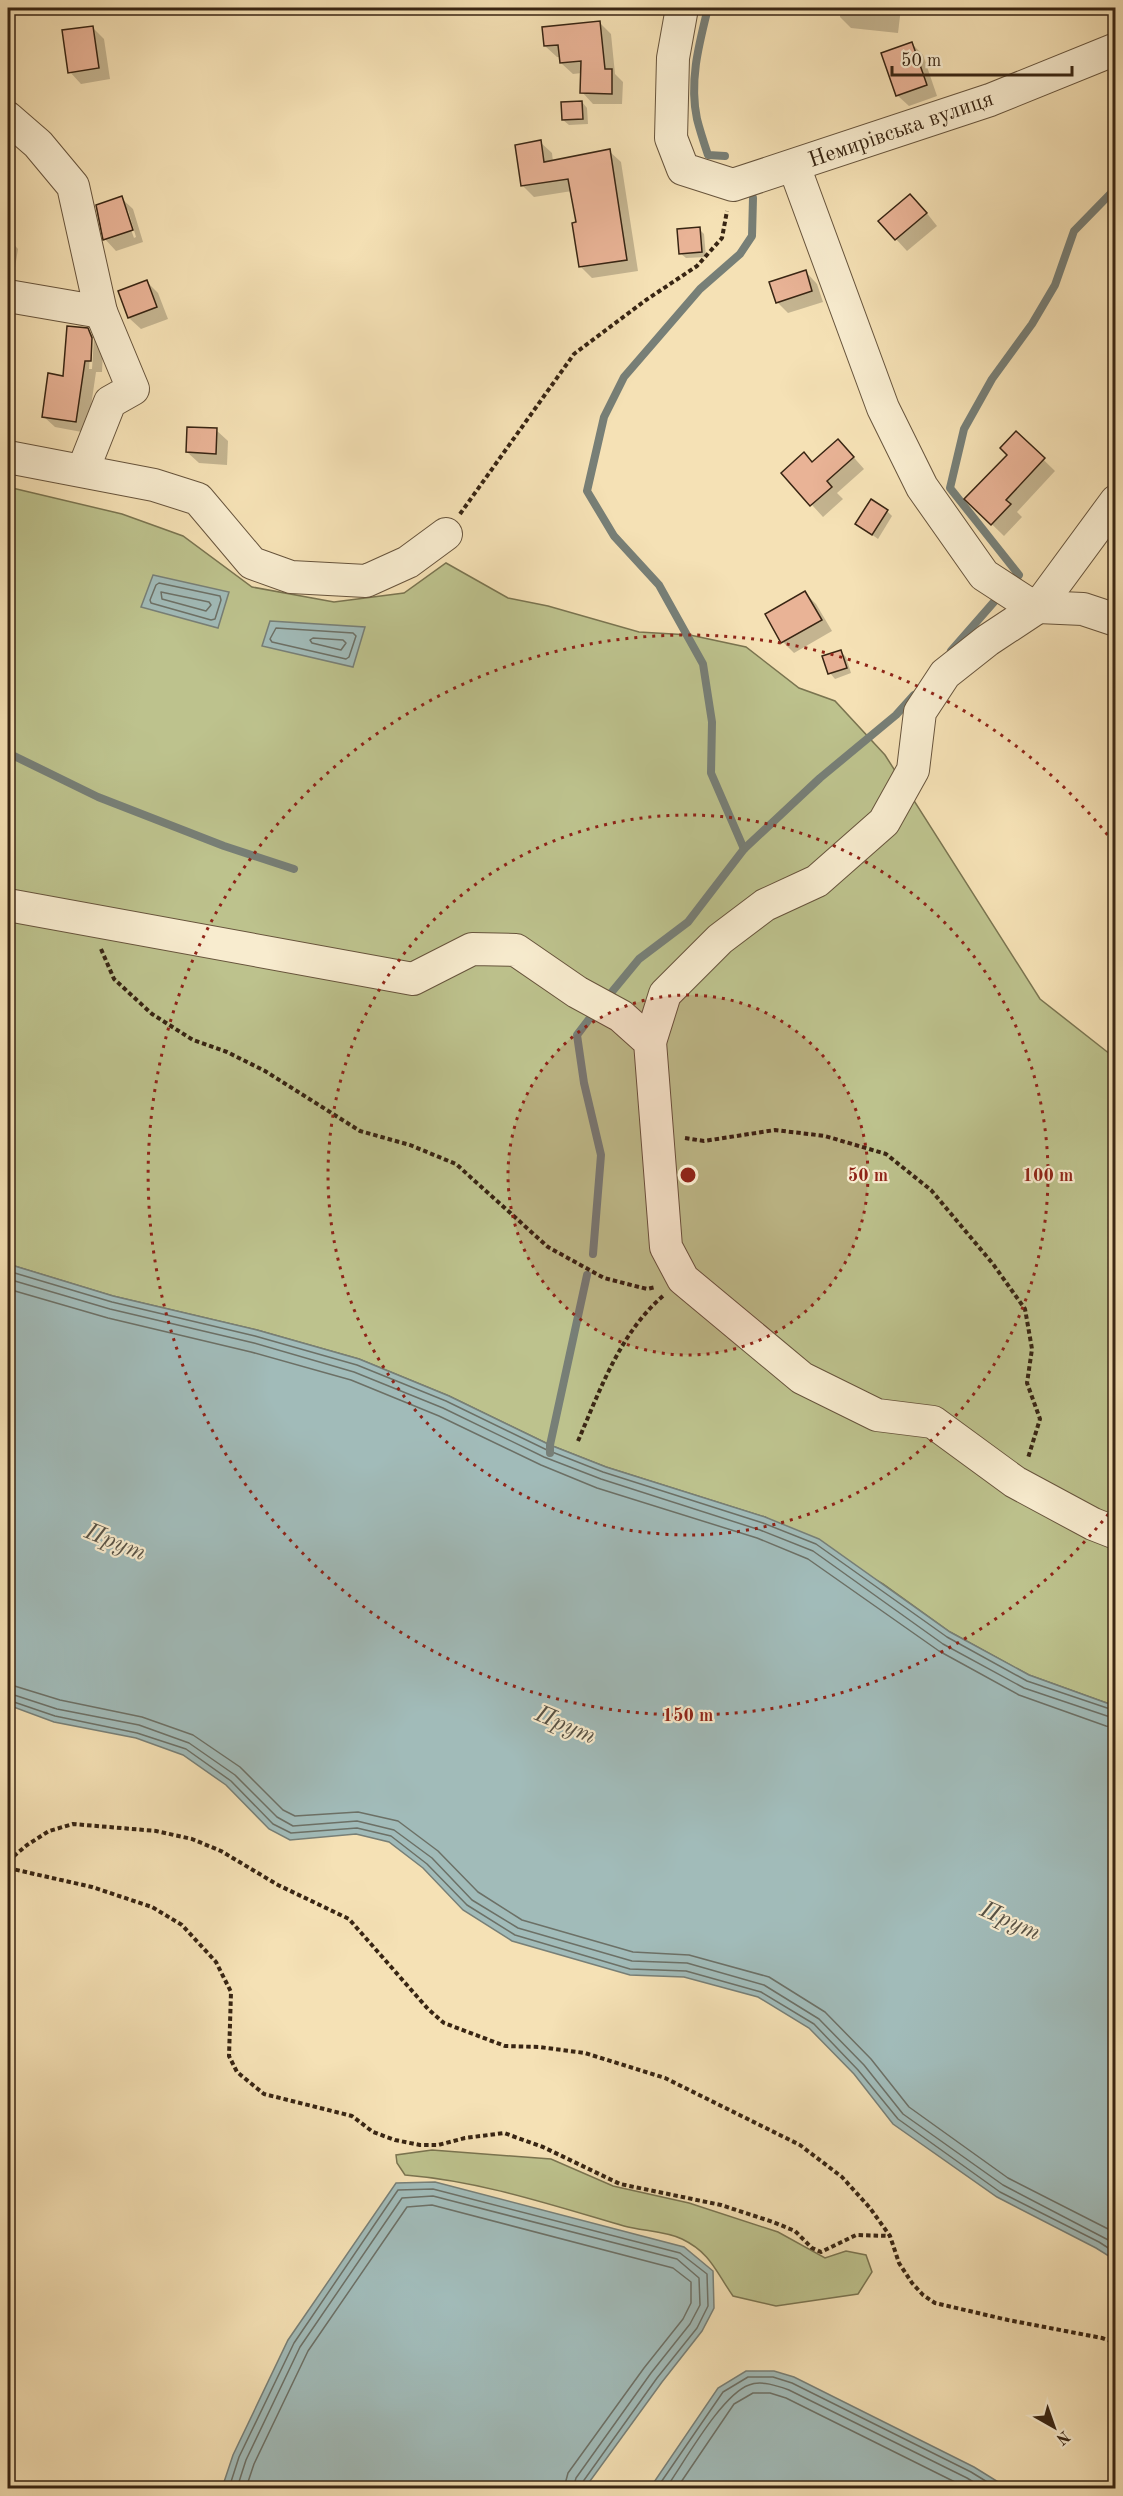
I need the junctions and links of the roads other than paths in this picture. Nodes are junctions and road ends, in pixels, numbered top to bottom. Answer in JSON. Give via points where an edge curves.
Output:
{"nodes":[{"id":1,"x":682,"y":8,"type":"edge"},
{"id":2,"x":1116,"y":49,"type":"edge"},
{"id":3,"x":8,"y":118,"type":"edge"},
{"id":4,"x":794,"y":166,"type":"junction"},
{"id":5,"x":8,"y":296,"type":"edge"},
{"id":6,"x":100,"y":312,"type":"junction"},
{"id":7,"x":8,"y":458,"type":"edge"},
{"id":8,"x":83,"y":470,"type":"junction"},
{"id":9,"x":1116,"y":501,"type":"edge"},
{"id":10,"x":446,"y":534,"type":"road end"},
{"id":11,"x":1031,"y":604,"type":"junction"},
{"id":12,"x":1116,"y":620,"type":"edge"},
{"id":13,"x":8,"y":905,"type":"edge"},
{"id":14,"x":650,"y":1042,"type":"junction"},
{"id":15,"x":1116,"y":1533,"type":"edge"}],
"edges":[{"from":1,"to":4,"type":"street","name":"Немирівська вулиця","via":[[673,58],[671,138],[683,169],[733,185]]},
{"from":2,"to":4,"type":"street","name":"Немирівська вулиця","via":[[990,100]]},
{"from":3,"to":6,"type":"street","via":[[38,144],[73,186]]},
{"from":4,"to":11,"type":"street","via":[[883,408],[922,487],[984,575]]},
{"from":5,"to":6,"type":"street"},
{"from":6,"to":8,"type":"street","via":[[132,389],[110,402]]},
{"from":7,"to":8,"type":"street"},
{"from":8,"to":10,"type":"street","via":[[198,499],[252,563],[291,577],[366,581],[408,562]]},
{"from":9,"to":11,"type":"street"},
{"from":11,"to":12,"type":"street","via":[[1083,609]]},
{"from":11,"to":14,"type":"street","via":[[945,674],[920,712],[913,770],[884,822],[817,880],[765,905],[720,939],[665,994]]},
{"from":13,"to":14,"type":"street","via":[[413,978],[472,949],[516,950],[577,992],[621,1016]]},
{"from":14,"to":15,"type":"street","via":[[666,1247],[683,1279],[802,1378],[877,1414],[933,1422],[1015,1482]]}]}
